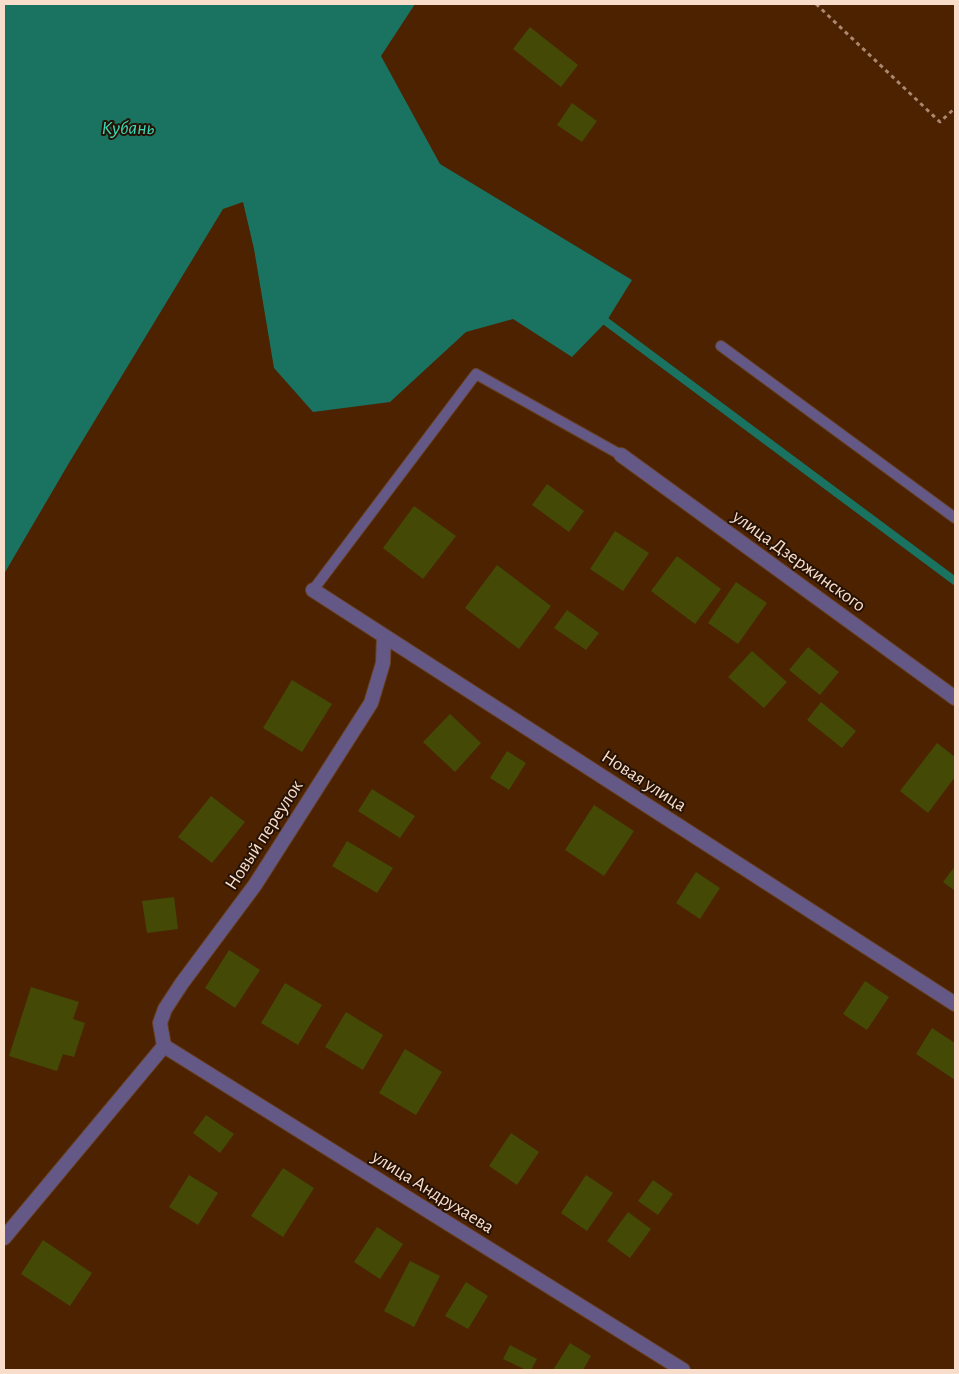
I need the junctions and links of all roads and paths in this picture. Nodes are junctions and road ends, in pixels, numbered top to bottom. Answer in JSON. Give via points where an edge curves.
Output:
{"nodes":[{"id":1,"x":816,"y":4,"type":"edge"},
{"id":2,"x":955,"y":108,"type":"edge"},
{"id":3,"x":721,"y":346,"type":"dead end"},
{"id":4,"x":621,"y":455,"type":"joint"},
{"id":5,"x":955,"y":518,"type":"edge"},
{"id":6,"x":313,"y":590,"type":"joint"},
{"id":7,"x":384,"y":636,"type":"junction"},
{"id":8,"x":955,"y":698,"type":"edge"},
{"id":9,"x":955,"y":1004,"type":"edge"},
{"id":10,"x":164,"y":1046,"type":"junction"},
{"id":11,"x":4,"y":1238,"type":"edge"},
{"id":12,"x":683,"y":1370,"type":"edge"}],
"edges":[{"from":1,"to":2,"type":"path","via":[[940,122]]},
{"from":3,"to":5,"type":"lane"},
{"from":4,"to":6,"type":"lane","via":[[476,374]]},
{"from":4,"to":8,"type":"street","name":"улица Дзержинского"},
{"from":6,"to":7,"type":"street","name":"Новая улица"},
{"from":7,"to":9,"type":"street","name":"Новая улица"},
{"from":7,"to":10,"type":"street","name":"Новый переулок","via":[[382,663],[371,703],[255,885],[166,1009],[160,1023]]},
{"from":10,"to":11,"type":"street"},
{"from":10,"to":12,"type":"street","name":"улица Андрухаева"}]}
